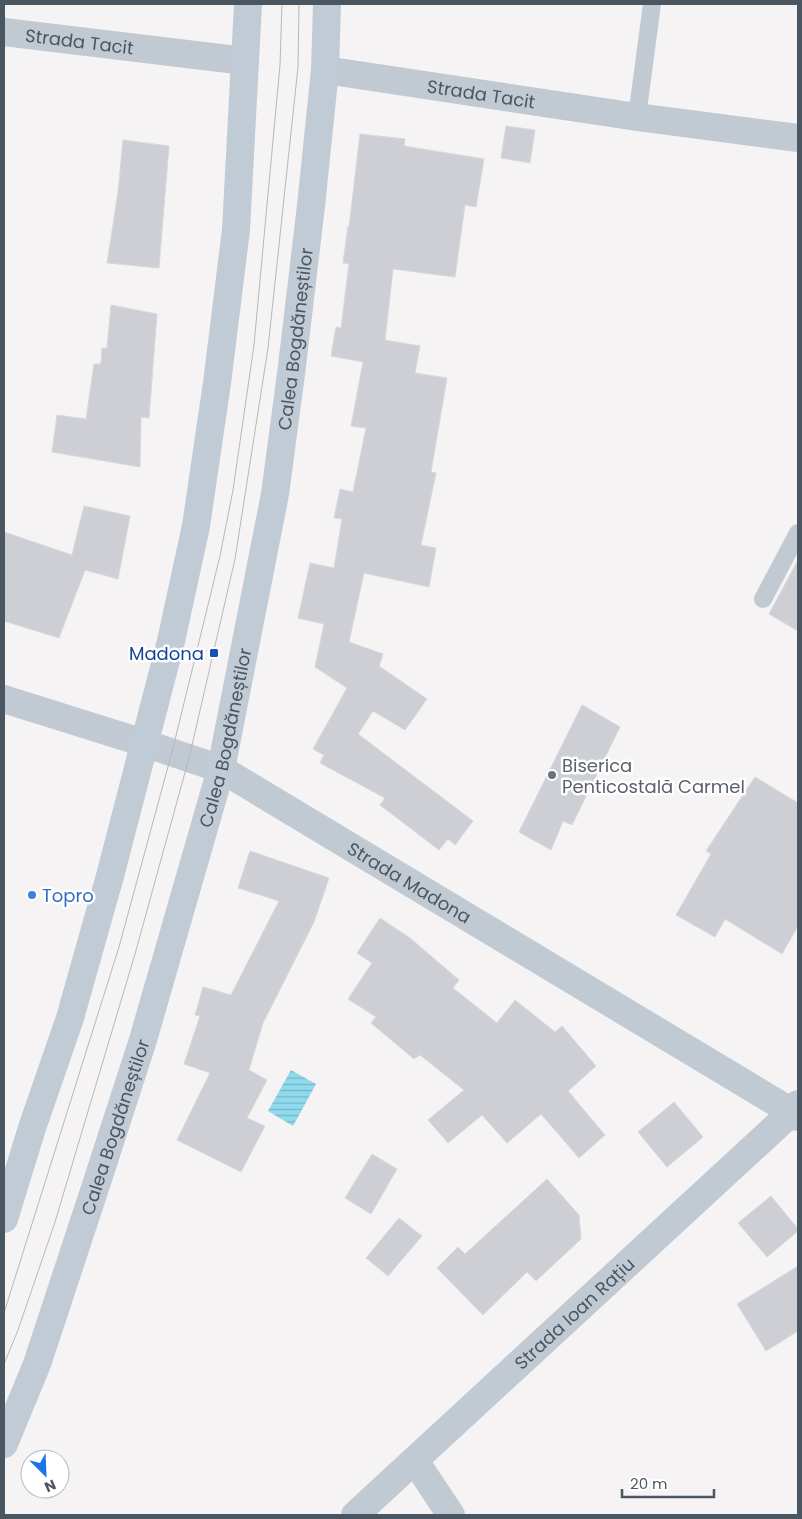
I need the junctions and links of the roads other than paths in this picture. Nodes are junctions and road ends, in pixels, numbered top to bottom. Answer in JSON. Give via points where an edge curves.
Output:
{"nodes":[{"id":1,"x":248,"y":4,"type":"edge"},
{"id":2,"x":328,"y":4,"type":"edge"},
{"id":3,"x":652,"y":4,"type":"edge"},
{"id":4,"x":4,"y":32,"type":"edge"},
{"id":5,"x":245,"y":61,"type":"junction"},
{"id":6,"x":325,"y":70,"type":"junction"},
{"id":7,"x":636,"y":117,"type":"junction"},
{"id":8,"x":798,"y":138,"type":"edge"},
{"id":9,"x":798,"y":533,"type":"edge"},
{"id":10,"x":763,"y":599,"type":"dead end"},
{"id":11,"x":4,"y":699,"type":"edge"},
{"id":12,"x":144,"y":743,"type":"junction"},
{"id":13,"x":221,"y":769,"type":"junction"},
{"id":14,"x":796,"y":1111,"type":"edge"},
{"id":15,"x":5,"y":1212,"type":"edge"},
{"id":16,"x":4,"y":1444,"type":"edge"},
{"id":17,"x":415,"y":1461,"type":"junction"},
{"id":18,"x":355,"y":1515,"type":"edge"},
{"id":19,"x":451,"y":1515,"type":"edge"}],
"edges":[{"from":1,"to":5,"type":"main road"},
{"from":2,"to":6,"type":"main road","name":"Calea Bogdăneștilor"},
{"from":3,"to":7,"type":"lane"},
{"from":4,"to":5,"type":"street","name":"Strada Tacit"},
{"from":5,"to":12,"type":"main road","via":[[236,230],[196,526],[171,642]]},
{"from":6,"to":7,"type":"street","name":"Strada Tacit"},
{"from":6,"to":13,"type":"main road","name":"Calea Bogdăneștilor","via":[[275,494]]},
{"from":7,"to":8,"type":"street","name":"Strada Tacit"},
{"from":9,"to":10,"type":"lane"},
{"from":11,"to":12,"type":"street","name":"Strada Madona"},
{"from":12,"to":13,"type":"street","name":"Strada Madona"},
{"from":12,"to":15,"type":"main road","via":[[70,1018]]},
{"from":13,"to":14,"type":"street","name":"Strada Madona"},
{"from":13,"to":16,"type":"main road","name":"Calea Bogdăneștilor","via":[[143,1040],[37,1364]]},
{"from":14,"to":17,"type":"street","name":"Strada Ioan Rațiu"},
{"from":17,"to":18,"type":"street","name":"Strada Ioan Rațiu"},
{"from":17,"to":19,"type":"street"}]}
